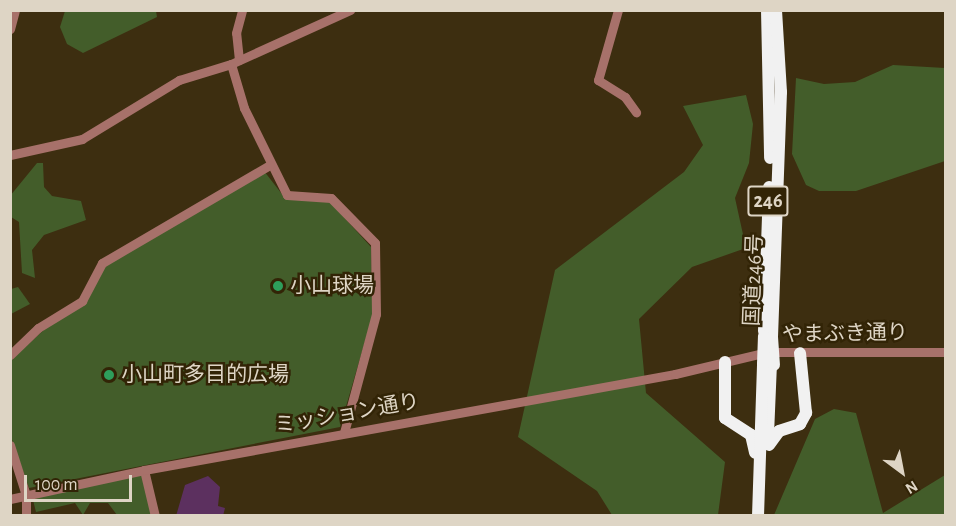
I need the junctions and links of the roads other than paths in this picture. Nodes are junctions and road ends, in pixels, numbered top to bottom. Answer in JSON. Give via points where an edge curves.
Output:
{"nodes":[{"id":1,"x":15,"y":10,"type":"edge"},
{"id":2,"x":242,"y":10,"type":"edge"},
{"id":3,"x":350,"y":10,"type":"edge"},
{"id":4,"x":618,"y":10,"type":"edge"},
{"id":5,"x":767,"y":10,"type":"edge"},
{"id":6,"x":776,"y":10,"type":"edge"},
{"id":7,"x":10,"y":29,"type":"edge"},
{"id":8,"x":235,"y":62,"type":"junction"},
{"id":9,"x":636,"y":112,"type":"dead end"},
{"id":10,"x":10,"y":155,"type":"edge"},
{"id":11,"x":270,"y":165,"type":"junction"},
{"id":12,"x":768,"y":336,"type":"junction"},
{"id":13,"x":945,"y":352,"type":"edge"},
{"id":14,"x":800,"y":353,"type":"junction"},
{"id":15,"x":10,"y":355,"type":"edge"},
{"id":16,"x":725,"y":362,"type":"junction"},
{"id":17,"x":769,"y":365,"type":"junction"},
{"id":18,"x":675,"y":374,"type":"joint"},
{"id":19,"x":761,"y":401,"type":"junction"},
{"id":20,"x":735,"y":426,"type":"junction"},
{"id":21,"x":792,"y":427,"type":"junction"},
{"id":22,"x":344,"y":433,"type":"junction"},
{"id":23,"x":10,"y":446,"type":"edge"},
{"id":24,"x":768,"y":446,"type":"junction"},
{"id":25,"x":144,"y":470,"type":"junction"},
{"id":26,"x":759,"y":475,"type":"junction"},
{"id":27,"x":26,"y":495,"type":"junction"},
{"id":28,"x":10,"y":499,"type":"edge"},
{"id":29,"x":26,"y":516,"type":"edge"},
{"id":30,"x":155,"y":516,"type":"edge"},
{"id":31,"x":758,"y":516,"type":"edge"},
{"id":32,"x":766,"y":516,"type":"edge"}],
"edges":[{"from":1,"to":7,"type":"street"},
{"from":2,"to":8,"type":"street"},
{"from":3,"to":8,"type":"street"},
{"from":4,"to":9,"type":"street","via":[[598,80],[625,97]]},
{"from":5,"to":12,"type":"highway","name":"国道246号","number":"246","via":[[771,66]]},
{"from":6,"to":12,"type":"highway","name":"国道246号","number":"246","via":[[781,92]]},
{"from":8,"to":10,"type":"street","via":[[179,80],[82,139]]},
{"from":8,"to":11,"type":"street","via":[[244,108]]},
{"from":11,"to":15,"type":"street","via":[[102,263],[82,301],[38,328]]},
{"from":11,"to":22,"type":"street","via":[[287,195],[331,198],[375,243],[376,314]]},
{"from":12,"to":17,"type":"highway","bridge":true},
{"from":13,"to":14,"type":"street","name":"やまぶき通り"},
{"from":14,"to":16,"type":"street","name":"やまぶき通り","via":[[767,352]]},
{"from":14,"to":21,"type":"highway","via":[[806,413]]},
{"from":16,"to":18,"type":"street","name":"やまぶき通り"},
{"from":16,"to":20,"type":"highway","via":[[725,418]]},
{"from":17,"to":19,"type":"highway"},
{"from":17,"to":21,"type":"highway","via":[[775,414],[780,424]]},
{"from":17,"to":24,"type":"highway"},
{"from":18,"to":22,"type":"street","name":"ミッション通り"},
{"from":19,"to":20,"type":"highway","via":[[750,422]]},
{"from":19,"to":26,"type":"highway"},
{"from":20,"to":26,"type":"highway","via":[[753,438]]},
{"from":21,"to":24,"type":"highway","via":[[779,431]]},
{"from":22,"to":25,"type":"street","name":"ミッション通り"},
{"from":23,"to":27,"type":"street"},
{"from":24,"to":32,"type":"highway"},
{"from":25,"to":27,"type":"street","name":"ミッション通り"},
{"from":25,"to":30,"type":"street"},
{"from":26,"to":31,"type":"highway"},
{"from":27,"to":28,"type":"street","name":"ミッション通り"},
{"from":27,"to":29,"type":"street"}]}
